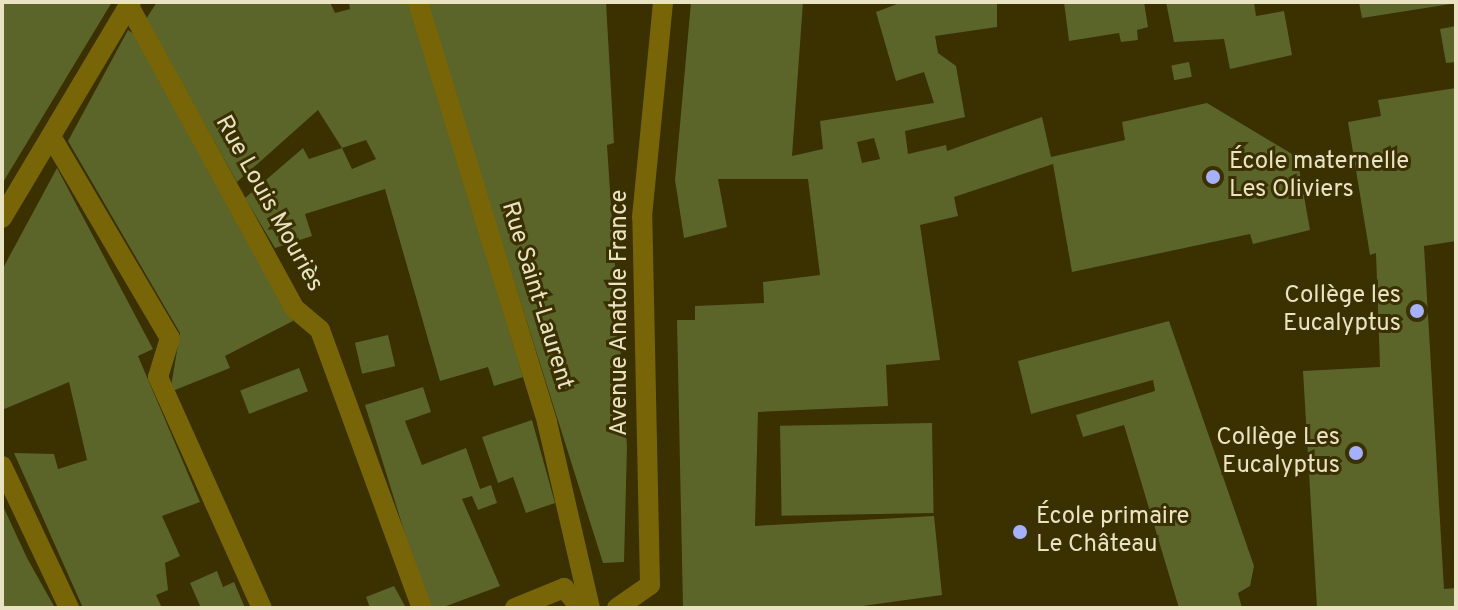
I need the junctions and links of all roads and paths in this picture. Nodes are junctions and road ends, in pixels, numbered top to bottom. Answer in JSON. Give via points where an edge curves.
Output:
{"nodes":[{"id":1,"x":418,"y":2,"type":"edge"},
{"id":2,"x":663,"y":2,"type":"edge"},
{"id":3,"x":130,"y":4,"type":"edge"},
{"id":4,"x":52,"y":138,"type":"junction"},
{"id":5,"x":2,"y":218,"type":"edge"},
{"id":6,"x":2,"y":466,"type":"edge"},
{"id":7,"x":69,"y":608,"type":"edge"},
{"id":8,"x":262,"y":608,"type":"edge"},
{"id":9,"x":422,"y":608,"type":"edge"},
{"id":10,"x":515,"y":608,"type":"edge"},
{"id":11,"x":581,"y":608,"type":"edge"},
{"id":12,"x":590,"y":608,"type":"edge"},
{"id":13,"x":617,"y":608,"type":"edge"}],
"edges":[{"from":1,"to":12,"type":"street","name":"Rue Saint-Laurent","via":[[547,422]]},
{"from":2,"to":13,"type":"street","name":"Avenue Anatole France","via":[[642,217],[650,585]]},
{"from":3,"to":4,"type":"street"},
{"from":3,"to":9,"type":"street","name":"Rue Louis Mouriès","via":[[294,308],[320,330]]},
{"from":4,"to":5,"type":"street"},
{"from":4,"to":8,"type":"street","via":[[170,338],[158,377]]},
{"from":6,"to":7,"type":"street"},
{"from":10,"to":11,"type":"street","via":[[564,588]]}]}
